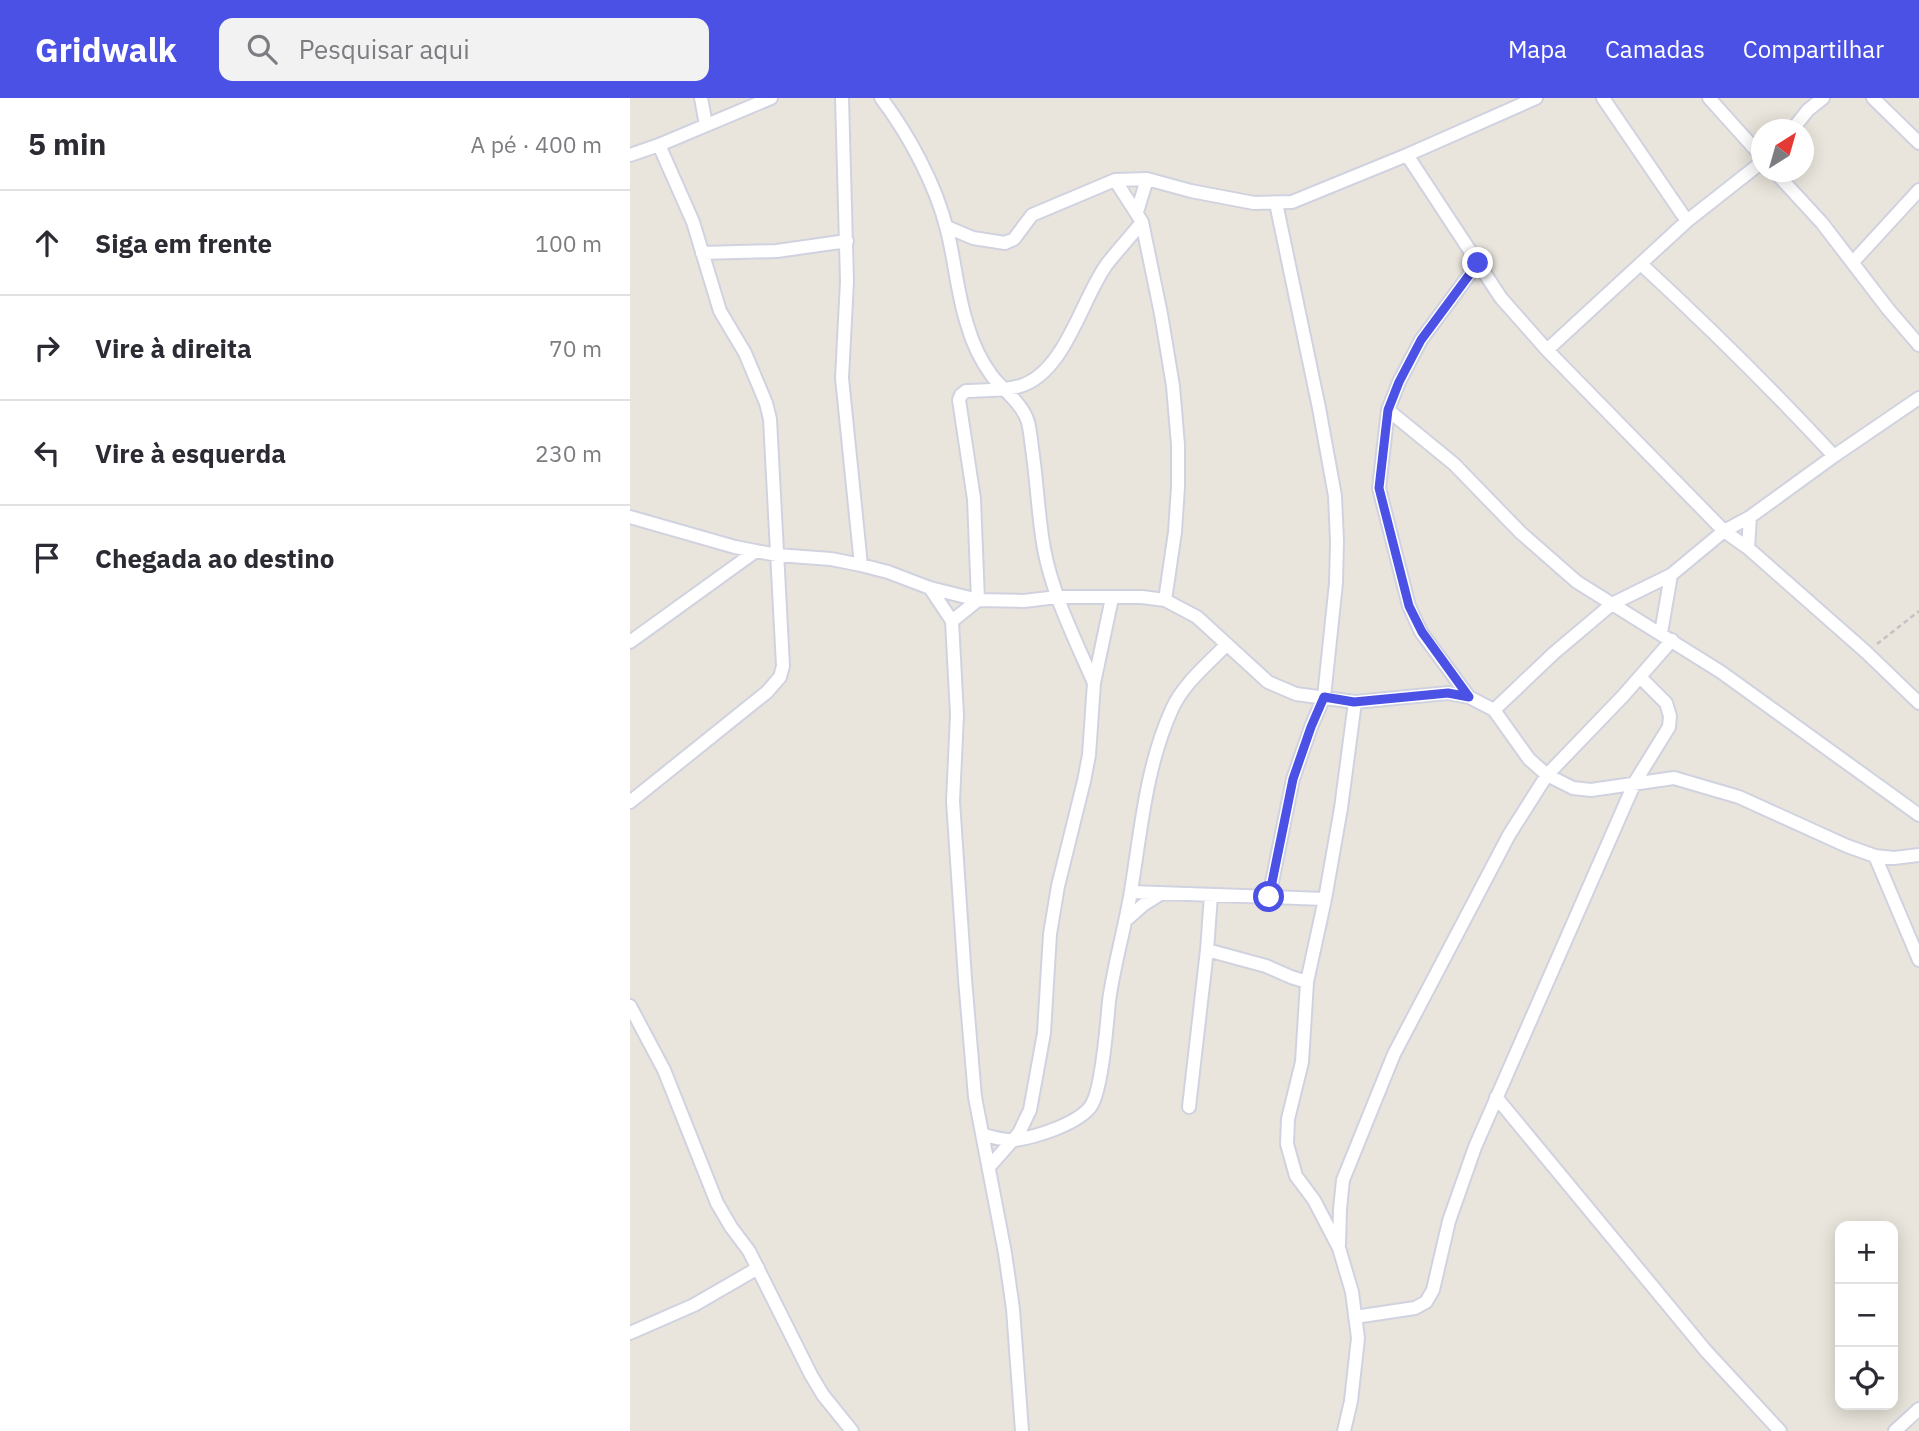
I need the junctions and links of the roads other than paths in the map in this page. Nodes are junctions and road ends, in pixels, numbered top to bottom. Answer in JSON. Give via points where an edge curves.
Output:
{"nodes":[{"id":1,"x":701,"y":98,"type":"edge"},
{"id":2,"x":771,"y":98,"type":"edge"},
{"id":3,"x":842,"y":98,"type":"edge"},
{"id":4,"x":881,"y":98,"type":"edge"},
{"id":5,"x":1536,"y":98,"type":"edge"},
{"id":6,"x":1603,"y":98,"type":"edge"},
{"id":7,"x":1709,"y":98,"type":"edge"},
{"id":8,"x":1823,"y":98,"type":"edge"},
{"id":9,"x":1873,"y":98,"type":"edge"},
{"id":10,"x":1801,"y":119,"type":"edge"},
{"id":11,"x":706,"y":125,"type":"junction"},
{"id":12,"x":1919,"y":143,"type":"edge"},
{"id":13,"x":659,"y":145,"type":"junction"},
{"id":14,"x":1751,"y":147,"type":"edge"},
{"id":15,"x":630,"y":155,"type":"edge"},
{"id":16,"x":1407,"y":155,"type":"junction"},
{"id":17,"x":1751,"y":169,"type":"edge"},
{"id":18,"x":1147,"y":179,"type":"junction"},
{"id":19,"x":1115,"y":180,"type":"junction"},
{"id":20,"x":1784,"y":182,"type":"edge"},
{"id":21,"x":1919,"y":190,"type":"edge"},
{"id":22,"x":1276,"y":203,"type":"junction"},
{"id":23,"x":1140,"y":217,"type":"junction"},
{"id":24,"x":1687,"y":221,"type":"junction"},
{"id":25,"x":947,"y":227,"type":"junction"},
{"id":26,"x":973,"y":238,"type":"junction"},
{"id":27,"x":847,"y":241,"type":"junction"},
{"id":28,"x":952,"y":251,"type":"junction"},
{"id":29,"x":702,"y":253,"type":"junction"},
{"id":30,"x":1853,"y":262,"type":"junction"},
{"id":31,"x":1478,"y":263,"type":"junction"},
{"id":32,"x":1641,"y":264,"type":"junction"},
{"id":33,"x":1919,"y":345,"type":"edge"},
{"id":34,"x":1547,"y":349,"type":"junction"},
{"id":35,"x":1002,"y":388,"type":"junction"},
{"id":36,"x":1919,"y":398,"type":"edge"},
{"id":37,"x":1388,"y":410,"type":"junction"},
{"id":38,"x":1834,"y":456,"type":"junction"},
{"id":39,"x":630,"y":517,"type":"edge"},
{"id":40,"x":1750,"y":517,"type":"junction"},
{"id":41,"x":1724,"y":531,"type":"junction"},
{"id":42,"x":1748,"y":548,"type":"junction"},
{"id":43,"x":756,"y":551,"type":"junction"},
{"id":44,"x":777,"y":555,"type":"junction"},
{"id":45,"x":861,"y":565,"type":"junction"},
{"id":46,"x":1671,"y":575,"type":"junction"},
{"id":47,"x":930,"y":588,"type":"junction"},
{"id":48,"x":1057,"y":597,"type":"junction"},
{"id":49,"x":1112,"y":598,"type":"junction"},
{"id":50,"x":978,"y":600,"type":"junction"},
{"id":51,"x":1165,"y":600,"type":"junction"},
{"id":52,"x":1612,"y":604,"type":"junction"},
{"id":53,"x":953,"y":621,"type":"junction"},
{"id":54,"x":1667,"y":637,"type":"junction"},
{"id":55,"x":630,"y":642,"type":"edge"},
{"id":56,"x":1227,"y":644,"type":"junction"},
{"id":57,"x":1640,"y":677,"type":"junction"},
{"id":58,"x":1094,"y":683,"type":"junction"},
{"id":59,"x":1324,"y":697,"type":"junction"},
{"id":60,"x":1469,"y":697,"type":"junction"},
{"id":61,"x":1354,"y":702,"type":"junction"},
{"id":62,"x":1919,"y":703,"type":"edge"},
{"id":63,"x":1494,"y":710,"type":"junction"},
{"id":64,"x":1547,"y":775,"type":"junction"},
{"id":65,"x":1635,"y":782,"type":"junction"},
{"id":66,"x":630,"y":802,"type":"edge"},
{"id":67,"x":1919,"y":815,"type":"edge"},
{"id":68,"x":1919,"y":855,"type":"edge"},
{"id":69,"x":1875,"y":856,"type":"junction"},
{"id":70,"x":1130,"y":892,"type":"junction"},
{"id":71,"x":1162,"y":893,"type":"junction"},
{"id":72,"x":1211,"y":895,"type":"junction"},
{"id":73,"x":1269,"y":897,"type":"junction"},
{"id":74,"x":1325,"y":899,"type":"junction"},
{"id":75,"x":1125,"y":921,"type":"junction"},
{"id":76,"x":1207,"y":950,"type":"junction"},
{"id":77,"x":1919,"y":960,"type":"edge"},
{"id":78,"x":1307,"y":982,"type":"junction"},
{"id":79,"x":630,"y":1006,"type":"edge"},
{"id":80,"x":1496,"y":1097,"type":"junction"},
{"id":81,"x":1189,"y":1107,"type":"dead end"},
{"id":82,"x":983,"y":1135,"type":"junction"},
{"id":83,"x":1013,"y":1140,"type":"junction"},
{"id":84,"x":989,"y":1167,"type":"junction"},
{"id":85,"x":1339,"y":1248,"type":"junction"},
{"id":86,"x":758,"y":1268,"type":"junction"},
{"id":87,"x":1355,"y":1317,"type":"junction"},
{"id":88,"x":630,"y":1333,"type":"edge"},
{"id":89,"x":1919,"y":1409,"type":"edge"},
{"id":90,"x":852,"y":1431,"type":"edge"},
{"id":91,"x":1022,"y":1431,"type":"edge"},
{"id":92,"x":1344,"y":1431,"type":"edge"},
{"id":93,"x":1780,"y":1431,"type":"edge"},
{"id":94,"x":1895,"y":1431,"type":"edge"}],
"edges":[{"from":1,"to":11,"type":"street"},
{"from":2,"to":11,"type":"street"},
{"from":3,"to":27,"type":"street"},
{"from":4,"to":25,"type":"street","via":[[920,160]]},
{"from":5,"to":16,"type":"street"},
{"from":6,"to":24,"type":"street"},
{"from":7,"to":14,"type":"street"},
{"from":8,"to":10,"type":"street"},
{"from":9,"to":12,"type":"street"},
{"from":11,"to":13,"type":"street"},
{"from":13,"to":15,"type":"street"},
{"from":13,"to":29,"type":"street"},
{"from":16,"to":22,"type":"street","via":[[1292,202]]},
{"from":16,"to":31,"type":"street"},
{"from":17,"to":24,"type":"street"},
{"from":18,"to":19,"type":"street"},
{"from":18,"to":22,"type":"street","via":[[1254,204]]},
{"from":18,"to":23,"type":"street"},
{"from":19,"to":23,"type":"street"},
{"from":19,"to":26,"type":"street","via":[[1032,215],[1014,239],[1005,243]]},
{"from":20,"to":30,"type":"street"},
{"from":21,"to":30,"type":"street"},
{"from":22,"to":59,"type":"street","via":[[1335,496],[1336,583]]},
{"from":23,"to":35,"type":"street","via":[[1106,265],[1068,341],[1049,365],[1020,387]]},
{"from":23,"to":51,"type":"street","via":[[1173,386],[1178,445],[1175,532]]},
{"from":24,"to":32,"type":"street"},
{"from":25,"to":26,"type":"street"},
{"from":25,"to":28,"type":"street"},
{"from":26,"to":28,"type":"street"},
{"from":27,"to":29,"type":"street","via":[[777,251]]},
{"from":27,"to":45,"type":"street","via":[[842,378]]},
{"from":28,"to":35,"type":"street","via":[[967,325],[978,353]]},
{"from":29,"to":44,"type":"street","via":[[720,311],[745,353],[770,419]]},
{"from":30,"to":33,"type":"street"},
{"from":31,"to":34,"type":"street","via":[[1501,298]]},
{"from":31,"to":37,"type":"street","via":[[1421,340]]},
{"from":32,"to":34,"type":"street"},
{"from":32,"to":38,"type":"street"},
{"from":34,"to":41,"type":"street"},
{"from":35,"to":48,"type":"street","via":[[1028,421],[1044,550]]},
{"from":35,"to":50,"type":"street","via":[[966,391],[959,400],[974,499]]},
{"from":36,"to":38,"type":"street"},
{"from":37,"to":52,"type":"street","via":[[1454,464],[1567,574]]},
{"from":37,"to":60,"type":"street","via":[[1379,488],[1402,582],[1422,632]]},
{"from":38,"to":40,"type":"street"},
{"from":39,"to":43,"type":"street"},
{"from":40,"to":41,"type":"street"},
{"from":40,"to":42,"type":"street"},
{"from":41,"to":42,"type":"street"},
{"from":41,"to":46,"type":"street"},
{"from":42,"to":62,"type":"street"},
{"from":43,"to":44,"type":"street"},
{"from":43,"to":55,"type":"street"},
{"from":44,"to":45,"type":"street"},
{"from":44,"to":66,"type":"street","via":[[780,677]]},
{"from":45,"to":47,"type":"street"},
{"from":46,"to":52,"type":"street"},
{"from":46,"to":54,"type":"street"},
{"from":47,"to":50,"type":"street"},
{"from":47,"to":53,"type":"street"},
{"from":48,"to":49,"type":"street"},
{"from":48,"to":50,"type":"street"},
{"from":48,"to":58,"type":"street"},
{"from":49,"to":51,"type":"street"},
{"from":49,"to":58,"type":"street"},
{"from":50,"to":53,"type":"street"},
{"from":51,"to":56,"type":"street","via":[[1196,617]]},
{"from":52,"to":54,"type":"street"},
{"from":52,"to":63,"type":"street"},
{"from":53,"to":82,"type":"street","via":[[957,715],[953,802],[975,1097]]},
{"from":54,"to":57,"type":"street"},
{"from":54,"to":67,"type":"street"},
{"from":56,"to":59,"type":"street","via":[[1268,682],[1296,694]]},
{"from":56,"to":70,"type":"street","via":[[1173,707],[1158,747]]},
{"from":57,"to":64,"type":"street"},
{"from":57,"to":65,"type":"street","via":[[1670,716],[1669,727]]},
{"from":58,"to":83,"type":"street","via":[[1089,755],[1050,934],[1044,1033],[1030,1110]]},
{"from":59,"to":61,"type":"street"},
{"from":59,"to":73,"type":"street","via":[[1293,779]]},
{"from":60,"to":61,"type":"street","via":[[1448,693]]},
{"from":60,"to":63,"type":"street"},
{"from":61,"to":74,"type":"street"},
{"from":63,"to":64,"type":"street","via":[[1528,759]]},
{"from":64,"to":65,"type":"street","via":[[1573,788],[1591,790]]},
{"from":64,"to":85,"type":"street","via":[[1509,835],[1394,1054],[1343,1180]]},
{"from":65,"to":69,"type":"street","via":[[1674,778],[1739,797]]},
{"from":65,"to":80,"type":"street"},
{"from":68,"to":69,"type":"street"},
{"from":69,"to":77,"type":"street"},
{"from":70,"to":71,"type":"street"},
{"from":70,"to":75,"type":"street"},
{"from":71,"to":72,"type":"street"},
{"from":71,"to":75,"type":"street"},
{"from":72,"to":73,"type":"street"},
{"from":72,"to":76,"type":"street"},
{"from":73,"to":74,"type":"street"},
{"from":74,"to":78,"type":"street"},
{"from":75,"to":83,"type":"street","via":[[1092,1104],[1060,1128]]},
{"from":76,"to":78,"type":"street","via":[[1266,965]]},
{"from":76,"to":81,"type":"street"},
{"from":78,"to":85,"type":"street","via":[[1303,1062],[1288,1119],[1287,1144],[1296,1176]]},
{"from":79,"to":86,"type":"street","via":[[664,1070],[717,1203]]},
{"from":80,"to":87,"type":"street","via":[[1448,1221],[1433,1290],[1426,1302],[1415,1308]]},
{"from":80,"to":93,"type":"street","via":[[1698,1341]]},
{"from":82,"to":83,"type":"street"},
{"from":82,"to":84,"type":"street"},
{"from":83,"to":84,"type":"street"},
{"from":84,"to":91,"type":"street","via":[[1013,1309]]},
{"from":85,"to":87,"type":"street"},
{"from":86,"to":88,"type":"street","via":[[694,1305]]},
{"from":86,"to":90,"type":"street","via":[[811,1375]]},
{"from":87,"to":92,"type":"street","via":[[1358,1338]]},
{"from":89,"to":94,"type":"street"}]}
